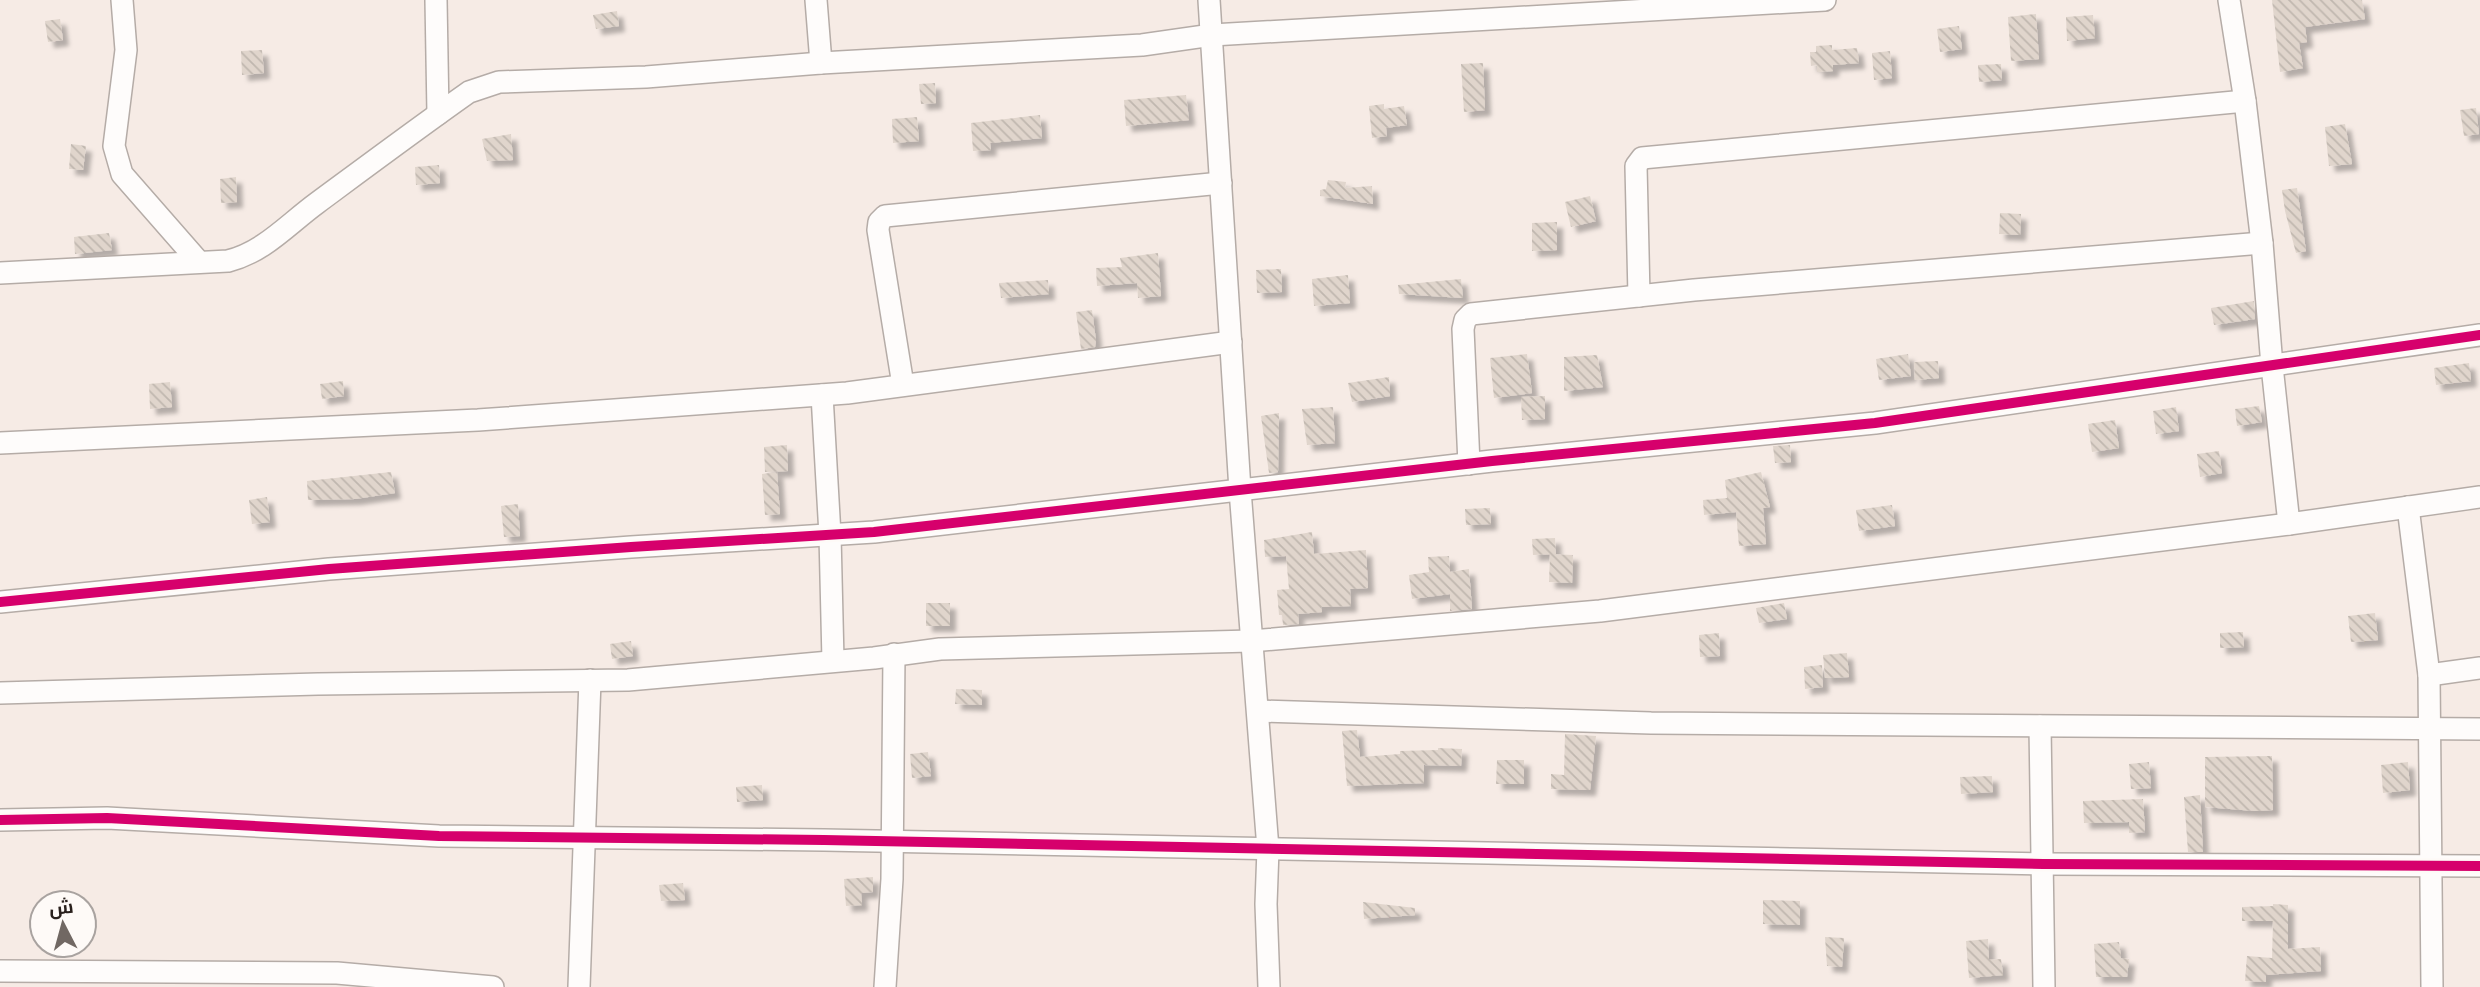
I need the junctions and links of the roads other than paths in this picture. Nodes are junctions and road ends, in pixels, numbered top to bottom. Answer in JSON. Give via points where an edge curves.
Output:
{"nodes":[{"id":1,"x":122,"y":0,"type":"edge"},
{"id":2,"x":436,"y":0,"type":"edge"},
{"id":3,"x":816,"y":0,"type":"edge"},
{"id":4,"x":1209,"y":0,"type":"edge"},
{"id":5,"x":1825,"y":0,"type":"edge"},
{"id":6,"x":2229,"y":0,"type":"edge"},
{"id":7,"x":1763,"y":2,"type":"edge"},
{"id":8,"x":1212,"y":35,"type":"junction"},
{"id":9,"x":821,"y":63,"type":"junction"},
{"id":10,"x":2245,"y":101,"type":"junction"},
{"id":11,"x":438,"y":114,"type":"junction"},
{"id":12,"x":1222,"y":183,"type":"junction"},
{"id":13,"x":2262,"y":243,"type":"junction"},
{"id":14,"x":199,"y":262,"type":"junction"},
{"id":15,"x":0,"y":273,"type":"edge"},
{"id":16,"x":1639,"y":296,"type":"junction"},
{"id":17,"x":2480,"y":335,"type":"edge"},
{"id":18,"x":1231,"y":342,"type":"junction"},
{"id":19,"x":2272,"y":366,"type":"junction"},
{"id":20,"x":903,"y":386,"type":"junction"},
{"id":21,"x":822,"y":395,"type":"junction"},
{"id":22,"x":0,"y":443,"type":"edge"},
{"id":23,"x":1469,"y":464,"type":"junction"},
{"id":24,"x":1240,"y":490,"type":"junction"},
{"id":25,"x":2480,"y":497,"type":"edge"},
{"id":26,"x":2408,"y":507,"type":"junction"},
{"id":27,"x":2289,"y":524,"type":"junction"},
{"id":28,"x":830,"y":535,"type":"junction"},
{"id":29,"x":0,"y":602,"type":"edge"},
{"id":30,"x":1251,"y":641,"type":"junction"},
{"id":31,"x":894,"y":654,"type":"junction"},
{"id":32,"x":833,"y":661,"type":"junction"},
{"id":33,"x":2480,"y":668,"type":"edge"},
{"id":34,"x":2429,"y":675,"type":"junction"},
{"id":35,"x":590,"y":680,"type":"junction"},
{"id":36,"x":0,"y":693,"type":"edge"},
{"id":37,"x":1258,"y":710,"type":"junction"},
{"id":38,"x":2040,"y":726,"type":"junction"},
{"id":39,"x":2431,"y":728,"type":"junction"},
{"id":40,"x":2480,"y":729,"type":"edge"},
{"id":41,"x":0,"y":820,"type":"edge"},
{"id":42,"x":585,"y":839,"type":"junction"},
{"id":43,"x":893,"y":841,"type":"junction"},
{"id":44,"x":1268,"y":849,"type":"junction"},
{"id":45,"x":2043,"y":864,"type":"junction"},
{"id":46,"x":2431,"y":864,"type":"junction"},
{"id":47,"x":2480,"y":866,"type":"edge"},
{"id":48,"x":0,"y":971,"type":"edge"},
{"id":49,"x":493,"y":987,"type":"edge"},
{"id":50,"x":579,"y":987,"type":"edge"},
{"id":51,"x":886,"y":987,"type":"edge"},
{"id":52,"x":1269,"y":987,"type":"edge"},
{"id":53,"x":2044,"y":987,"type":"edge"},
{"id":54,"x":2432,"y":987,"type":"edge"}],
"edges":[{"from":1,"to":14,"type":"street","via":[[126,50],[114,146],[117,162],[122,174]]},
{"from":2,"to":11,"type":"street"},
{"from":3,"to":9,"type":"street"},
{"from":4,"to":8,"type":"street"},
{"from":5,"to":7,"type":"street"},
{"from":6,"to":10,"type":"street"},
{"from":7,"to":8,"type":"street"},
{"from":8,"to":9,"type":"street","via":[[1142,45]]},
{"from":8,"to":12,"type":"street"},
{"from":9,"to":11,"type":"street","via":[[646,77],[499,82],[469,92]]},
{"from":10,"to":13,"type":"street"},
{"from":10,"to":16,"type":"street","via":[[1642,158],[1636,166]]},
{"from":11,"to":14,"type":"street","via":[[262,248],[228,261]]},
{"from":12,"to":18,"type":"street"},
{"from":12,"to":20,"type":"street","via":[[885,216],[878,230]]},
{"from":13,"to":16,"type":"street"},
{"from":13,"to":19,"type":"street"},
{"from":14,"to":15,"type":"street"},
{"from":16,"to":23,"type":"street","via":[[1471,314],[1465,320]]},
{"from":17,"to":19,"type":"street"},
{"from":18,"to":20,"type":"street"},
{"from":18,"to":24,"type":"street"},
{"from":19,"to":23,"type":"street","via":[[1875,423]]},
{"from":19,"to":27,"type":"street"},
{"from":20,"to":21,"type":"street"},
{"from":21,"to":22,"type":"street","via":[[478,420]]},
{"from":21,"to":28,"type":"street"},
{"from":23,"to":24,"type":"street"},
{"from":24,"to":28,"type":"street"},
{"from":24,"to":30,"type":"street"},
{"from":25,"to":26,"type":"street"},
{"from":26,"to":27,"type":"street"},
{"from":26,"to":34,"type":"street"},
{"from":27,"to":30,"type":"street","via":[[1601,611]]},
{"from":28,"to":29,"type":"street","via":[[329,569]]},
{"from":28,"to":32,"type":"street"},
{"from":30,"to":31,"type":"street"},
{"from":30,"to":37,"type":"street"},
{"from":31,"to":32,"type":"street"},
{"from":31,"to":43,"type":"street"},
{"from":32,"to":35,"type":"street"},
{"from":33,"to":34,"type":"street"},
{"from":34,"to":39,"type":"street"},
{"from":35,"to":36,"type":"street"},
{"from":35,"to":42,"type":"street"},
{"from":37,"to":38,"type":"street","via":[[1651,723]]},
{"from":37,"to":44,"type":"street"},
{"from":38,"to":39,"type":"street"},
{"from":38,"to":45,"type":"street"},
{"from":39,"to":40,"type":"street"},
{"from":39,"to":46,"type":"street"},
{"from":41,"to":42,"type":"street","via":[[107,818]]},
{"from":42,"to":43,"type":"street"},
{"from":42,"to":50,"type":"street"},
{"from":43,"to":44,"type":"street"},
{"from":43,"to":51,"type":"street"},
{"from":44,"to":45,"type":"street"},
{"from":44,"to":52,"type":"street"},
{"from":45,"to":46,"type":"street"},
{"from":45,"to":53,"type":"street"},
{"from":46,"to":47,"type":"street"},
{"from":46,"to":54,"type":"street"},
{"from":48,"to":49,"type":"street","via":[[337,973]]}]}
